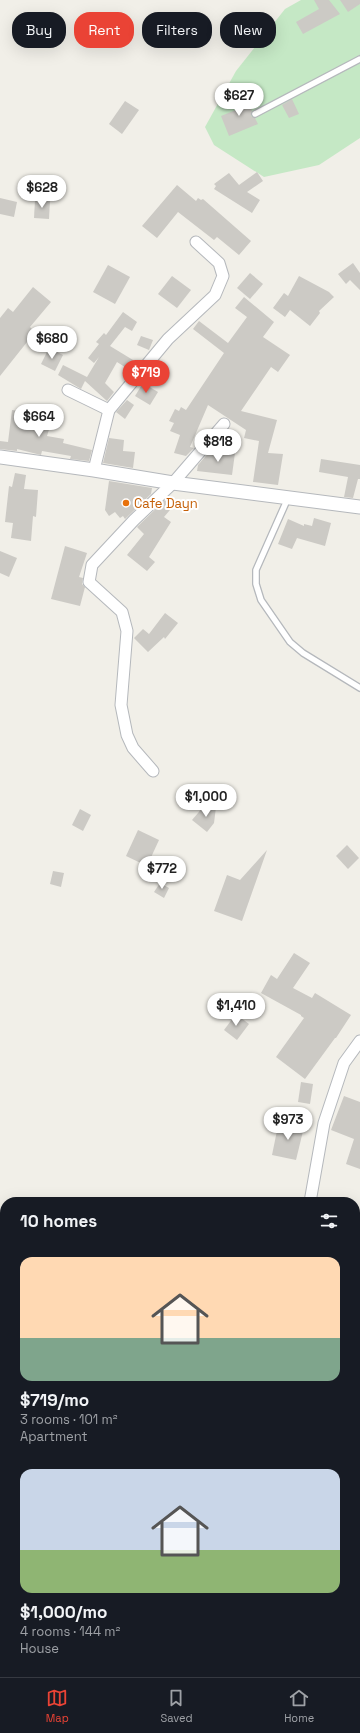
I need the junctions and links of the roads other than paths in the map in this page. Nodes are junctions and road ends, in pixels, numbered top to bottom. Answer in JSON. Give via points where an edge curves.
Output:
{"nodes":[{"id":1,"x":360,"y":59,"type":"edge"},
{"id":2,"x":255,"y":114,"type":"dead end"},
{"id":3,"x":196,"y":242,"type":"dead end"},
{"id":4,"x":68,"y":390,"type":"dead end"},
{"id":5,"x":109,"y":410,"type":"junction"},
{"id":6,"x":224,"y":424,"type":"dead end"},
{"id":7,"x":0,"y":457,"type":"edge"},
{"id":8,"x":94,"y":470,"type":"junction"},
{"id":9,"x":173,"y":483,"type":"junction"},
{"id":10,"x":289,"y":498,"type":"junction"},
{"id":11,"x":360,"y":507,"type":"edge"},
{"id":12,"x":360,"y":688,"type":"edge"},
{"id":13,"x":153,"y":771,"type":"dead end"},
{"id":14,"x":360,"y":1041,"type":"edge"},
{"id":15,"x":311,"y":1197,"type":"edge"}],
"edges":[{"from":1,"to":2,"type":"lane"},
{"from":3,"to":5,"type":"street","via":[[219,262],[223,276],[215,295],[168,339]]},
{"from":4,"to":5,"type":"street"},
{"from":5,"to":8,"type":"street"},
{"from":6,"to":9,"type":"street"},
{"from":7,"to":8,"type":"street"},
{"from":8,"to":9,"type":"street"},
{"from":9,"to":10,"type":"street"},
{"from":9,"to":13,"type":"street","via":[[92,565],[89,582],[122,612],[127,631],[121,705],[127,735],[133,748]]},
{"from":10,"to":11,"type":"street"},
{"from":10,"to":12,"type":"lane","via":[[256,570],[256,584],[261,600],[290,642],[303,653]]},
{"from":14,"to":15,"type":"street","via":[[344,1063],[324,1123]]}]}
